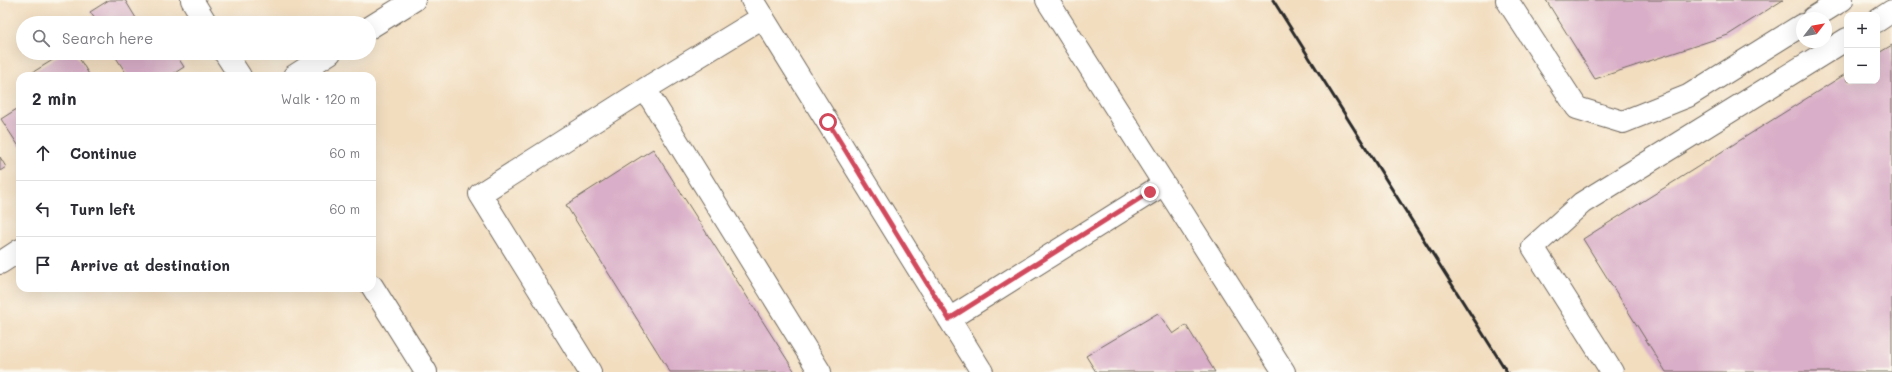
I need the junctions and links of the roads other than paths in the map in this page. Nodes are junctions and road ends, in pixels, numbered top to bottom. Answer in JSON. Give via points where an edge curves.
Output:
{"nodes":[{"id":1,"x":192,"y":0,"type":"edge"},
{"id":2,"x":414,"y":0,"type":"edge"},
{"id":3,"x":1047,"y":0,"type":"edge"},
{"id":4,"x":1507,"y":0,"type":"edge"},
{"id":5,"x":1842,"y":0,"type":"edge"},
{"id":6,"x":758,"y":9,"type":"edge"},
{"id":7,"x":1892,"y":11,"type":"edge"},
{"id":8,"x":1823,"y":12,"type":"edge"},
{"id":9,"x":202,"y":16,"type":"edge"},
{"id":10,"x":1880,"y":18,"type":"edge"},
{"id":11,"x":376,"y":24,"type":"edge"},
{"id":12,"x":1796,"y":29,"type":"edge"},
{"id":13,"x":1844,"y":41,"type":"edge"},
{"id":14,"x":230,"y":60,"type":"edge"},
{"id":15,"x":319,"y":60,"type":"edge"},
{"id":16,"x":237,"y":72,"type":"edge"},
{"id":17,"x":300,"y":72,"type":"edge"},
{"id":18,"x":645,"y":89,"type":"junction"},
{"id":19,"x":1164,"y":184,"type":"junction"},
{"id":20,"x":16,"y":253,"type":"edge"},
{"id":21,"x":0,"y":263,"type":"edge"},
{"id":22,"x":376,"y":292,"type":"edge"},
{"id":23,"x":949,"y":319,"type":"junction"},
{"id":24,"x":426,"y":372,"type":"edge"},
{"id":25,"x":590,"y":372,"type":"edge"},
{"id":26,"x":820,"y":372,"type":"edge"},
{"id":27,"x":982,"y":372,"type":"edge"},
{"id":28,"x":1284,"y":372,"type":"edge"},
{"id":29,"x":1612,"y":372,"type":"edge"}],
"edges":[{"from":1,"to":9,"type":"street"},
{"from":2,"to":11,"type":"street"},
{"from":3,"to":19,"type":"street"},
{"from":4,"to":12,"type":"street","via":[[1577,108],[1623,122],[1688,96]]},
{"from":5,"to":8,"type":"street"},
{"from":6,"to":18,"type":"street"},
{"from":6,"to":23,"type":"street"},
{"from":7,"to":10,"type":"street"},
{"from":13,"to":29,"type":"street","via":[[1582,203],[1533,247]]},
{"from":14,"to":16,"type":"street"},
{"from":15,"to":17,"type":"street"},
{"from":18,"to":25,"type":"street","via":[[480,194]]},
{"from":18,"to":26,"type":"street"},
{"from":19,"to":23,"type":"street"},
{"from":19,"to":28,"type":"street"},
{"from":20,"to":21,"type":"street"},
{"from":22,"to":24,"type":"street"},
{"from":23,"to":27,"type":"street"}]}
